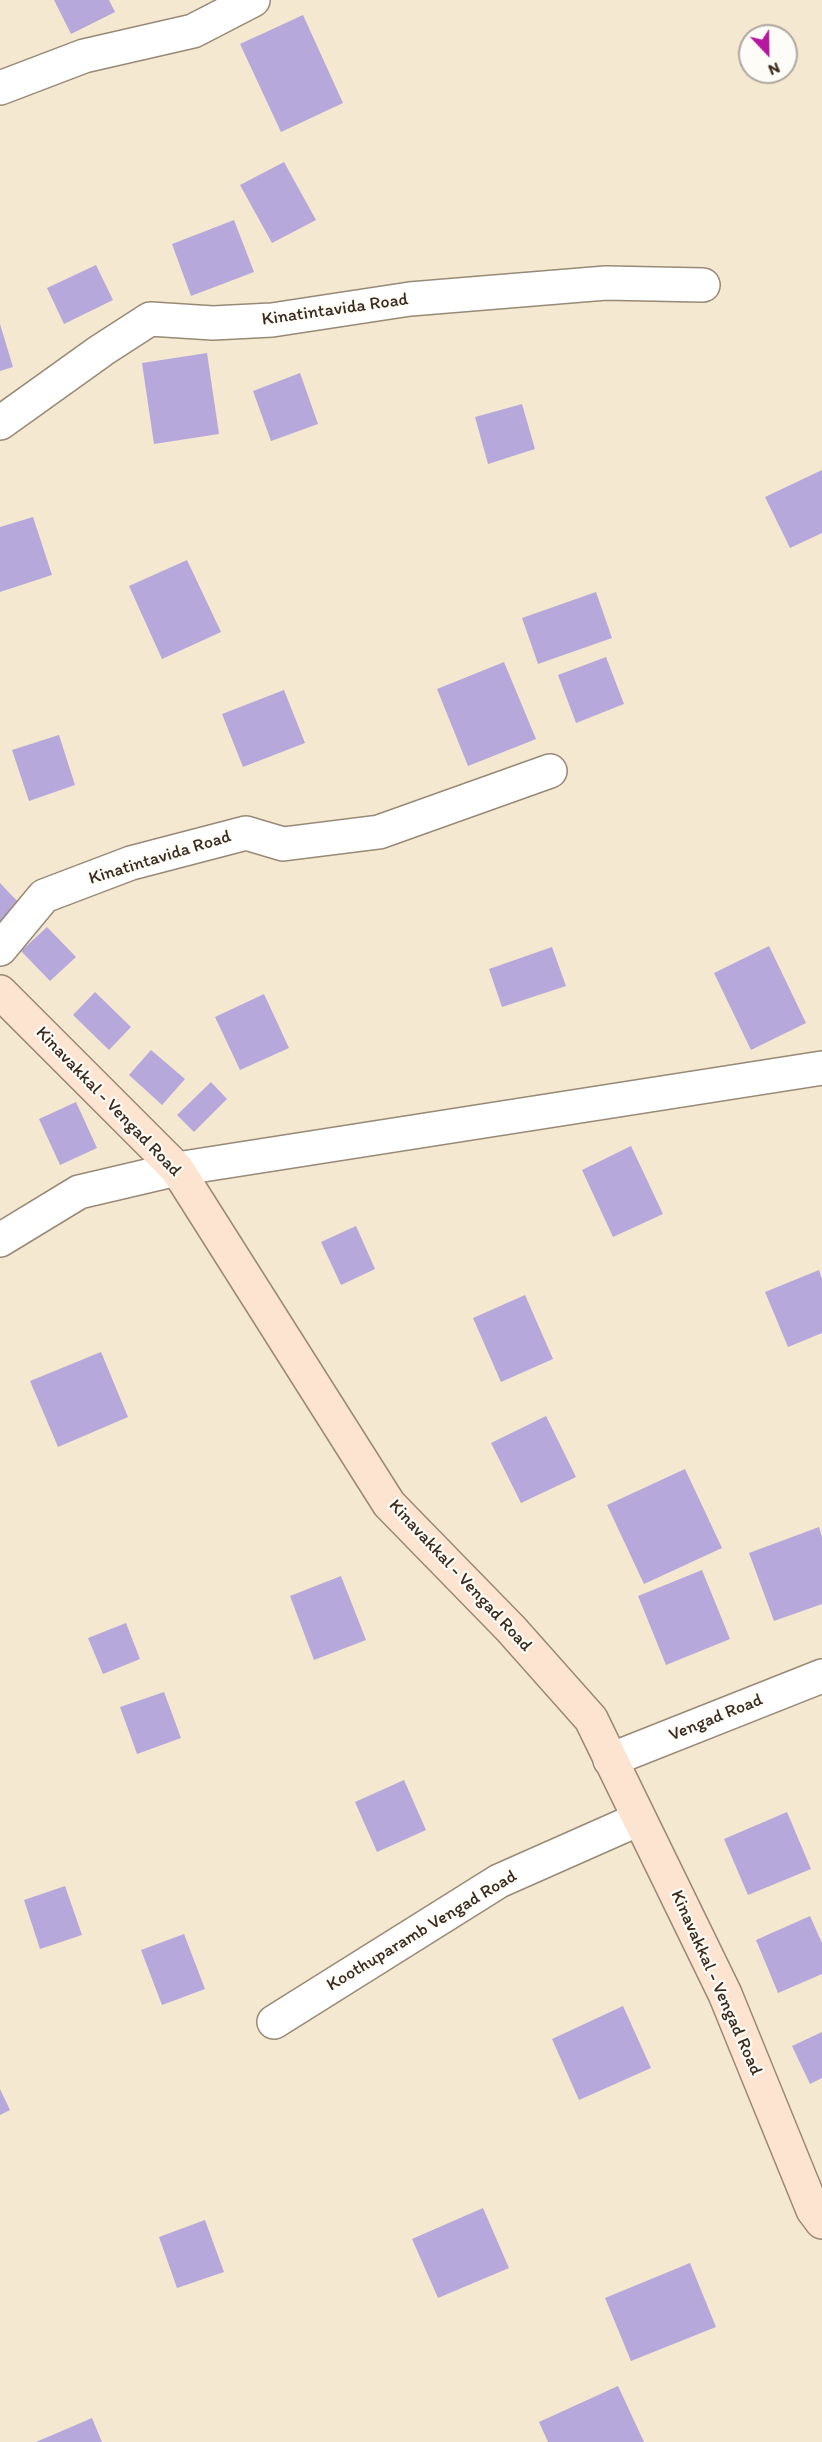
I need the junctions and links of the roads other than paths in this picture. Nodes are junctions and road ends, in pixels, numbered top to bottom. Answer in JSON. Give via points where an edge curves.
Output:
{"nodes":[{"id":1,"x":253,"y":0,"type":"edge"},
{"id":2,"x":0,"y":88,"type":"edge"},
{"id":3,"x":703,"y":285,"type":"dead end"},
{"id":4,"x":0,"y":423,"type":"edge"},
{"id":5,"x":550,"y":771,"type":"dead end"},
{"id":6,"x":0,"y":949,"type":"edge"},
{"id":7,"x":0,"y":992,"type":"edge"},
{"id":8,"x":822,"y":1068,"type":"edge"},
{"id":9,"x":177,"y":1169,"type":"junction"},
{"id":10,"x":0,"y":1239,"type":"edge"},
{"id":11,"x":822,"y":1676,"type":"edge"},
{"id":12,"x":610,"y":1760,"type":"junction"},
{"id":13,"x":639,"y":1819,"type":"junction"},
{"id":14,"x":274,"y":2022,"type":"dead end"},
{"id":15,"x":822,"y":2222,"type":"edge"}],
"edges":[{"from":1,"to":2,"type":"street","via":[[193,31],[84,56]]},
{"from":3,"to":4,"type":"street","name":"Kinatintavida Road","via":[[595,284],[410,299],[272,320],[213,324],[150,319]]},
{"from":5,"to":6,"type":"street","name":"Kinatintavida Road","via":[[379,832],[283,844],[246,833],[131,863],[44,896]]},
{"from":7,"to":9,"type":"main road","name":"Kinavakkal - Vengad Road"},
{"from":8,"to":9,"type":"street"},
{"from":9,"to":10,"type":"street","via":[[79,1192]]},
{"from":9,"to":12,"type":"main road","name":"Kinavakkal - Vengad Road","via":[[390,1503],[591,1719]]},
{"from":11,"to":12,"type":"street","name":"Vengad Road"},
{"from":12,"to":13,"type":"main road","name":"Kinavakkal - Vengad Road"},
{"from":13,"to":14,"type":"street","name":"Koothuparamb Vengad Road","via":[[500,1881]]},
{"from":13,"to":15,"type":"main road","name":"Kinavakkal - Vengad Road","via":[[725,1994],[813,2211]]}]}
